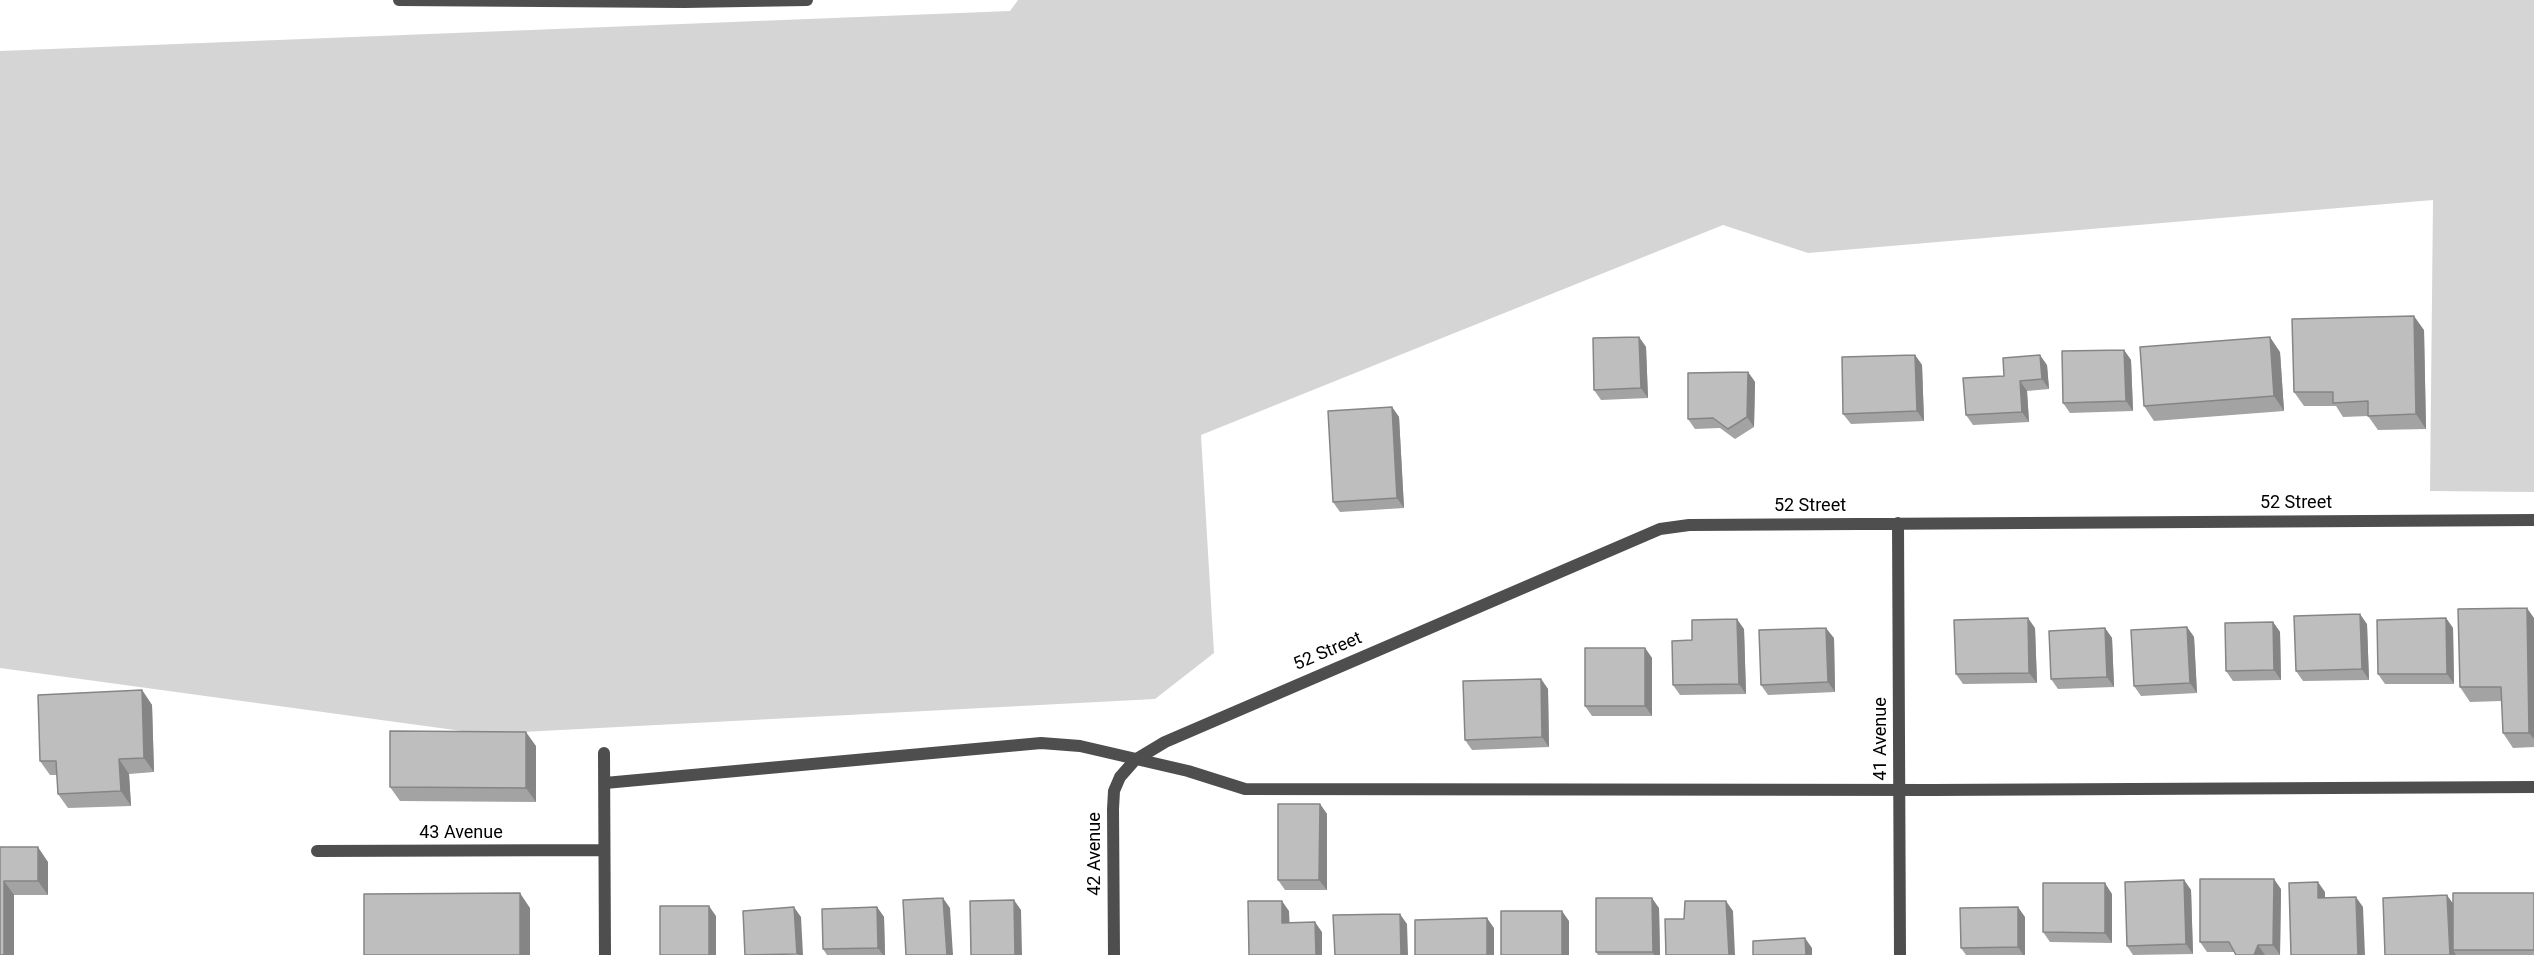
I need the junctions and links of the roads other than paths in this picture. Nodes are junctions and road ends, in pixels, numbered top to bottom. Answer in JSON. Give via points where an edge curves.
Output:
{"nodes":[{"id":1,"x":399,"y":0,"type":"edge"},
{"id":2,"x":807,"y":0,"type":"edge"},
{"id":3,"x":2534,"y":520,"type":"edge"},
{"id":4,"x":1898,"y":523,"type":"junction"},
{"id":5,"x":604,"y":753,"type":"dead end"},
{"id":6,"x":1135,"y":760,"type":"junction"},
{"id":7,"x":605,"y":783,"type":"junction"},
{"id":8,"x":2534,"y":787,"type":"edge"},
{"id":9,"x":1899,"y":790,"type":"junction"},
{"id":10,"x":604,"y":850,"type":"junction"},
{"id":11,"x":317,"y":851,"type":"dead end"},
{"id":12,"x":605,"y":955,"type":"edge"},
{"id":13,"x":1114,"y":955,"type":"edge"},
{"id":14,"x":1900,"y":955,"type":"edge"}],
"edges":[{"from":1,"to":2,"type":"street"},
{"from":3,"to":4,"type":"street","name":"52 Street"},
{"from":4,"to":6,"type":"street","name":"52 Street","via":[[1689,525],[1660,530],[1165,742]]},
{"from":4,"to":9,"type":"street","name":"41 Avenue"},
{"from":5,"to":7,"type":"street"},
{"from":6,"to":7,"type":"street","via":[[1080,746],[1041,743]]},
{"from":6,"to":9,"type":"street","via":[[1245,789]]},
{"from":6,"to":13,"type":"street","name":"42 Avenue","via":[[1114,791]]},
{"from":7,"to":10,"type":"street"},
{"from":8,"to":9,"type":"street"},
{"from":9,"to":14,"type":"street","name":"41 Avenue"},
{"from":10,"to":11,"type":"street","name":"43 Avenue"},
{"from":10,"to":12,"type":"street"}]}
